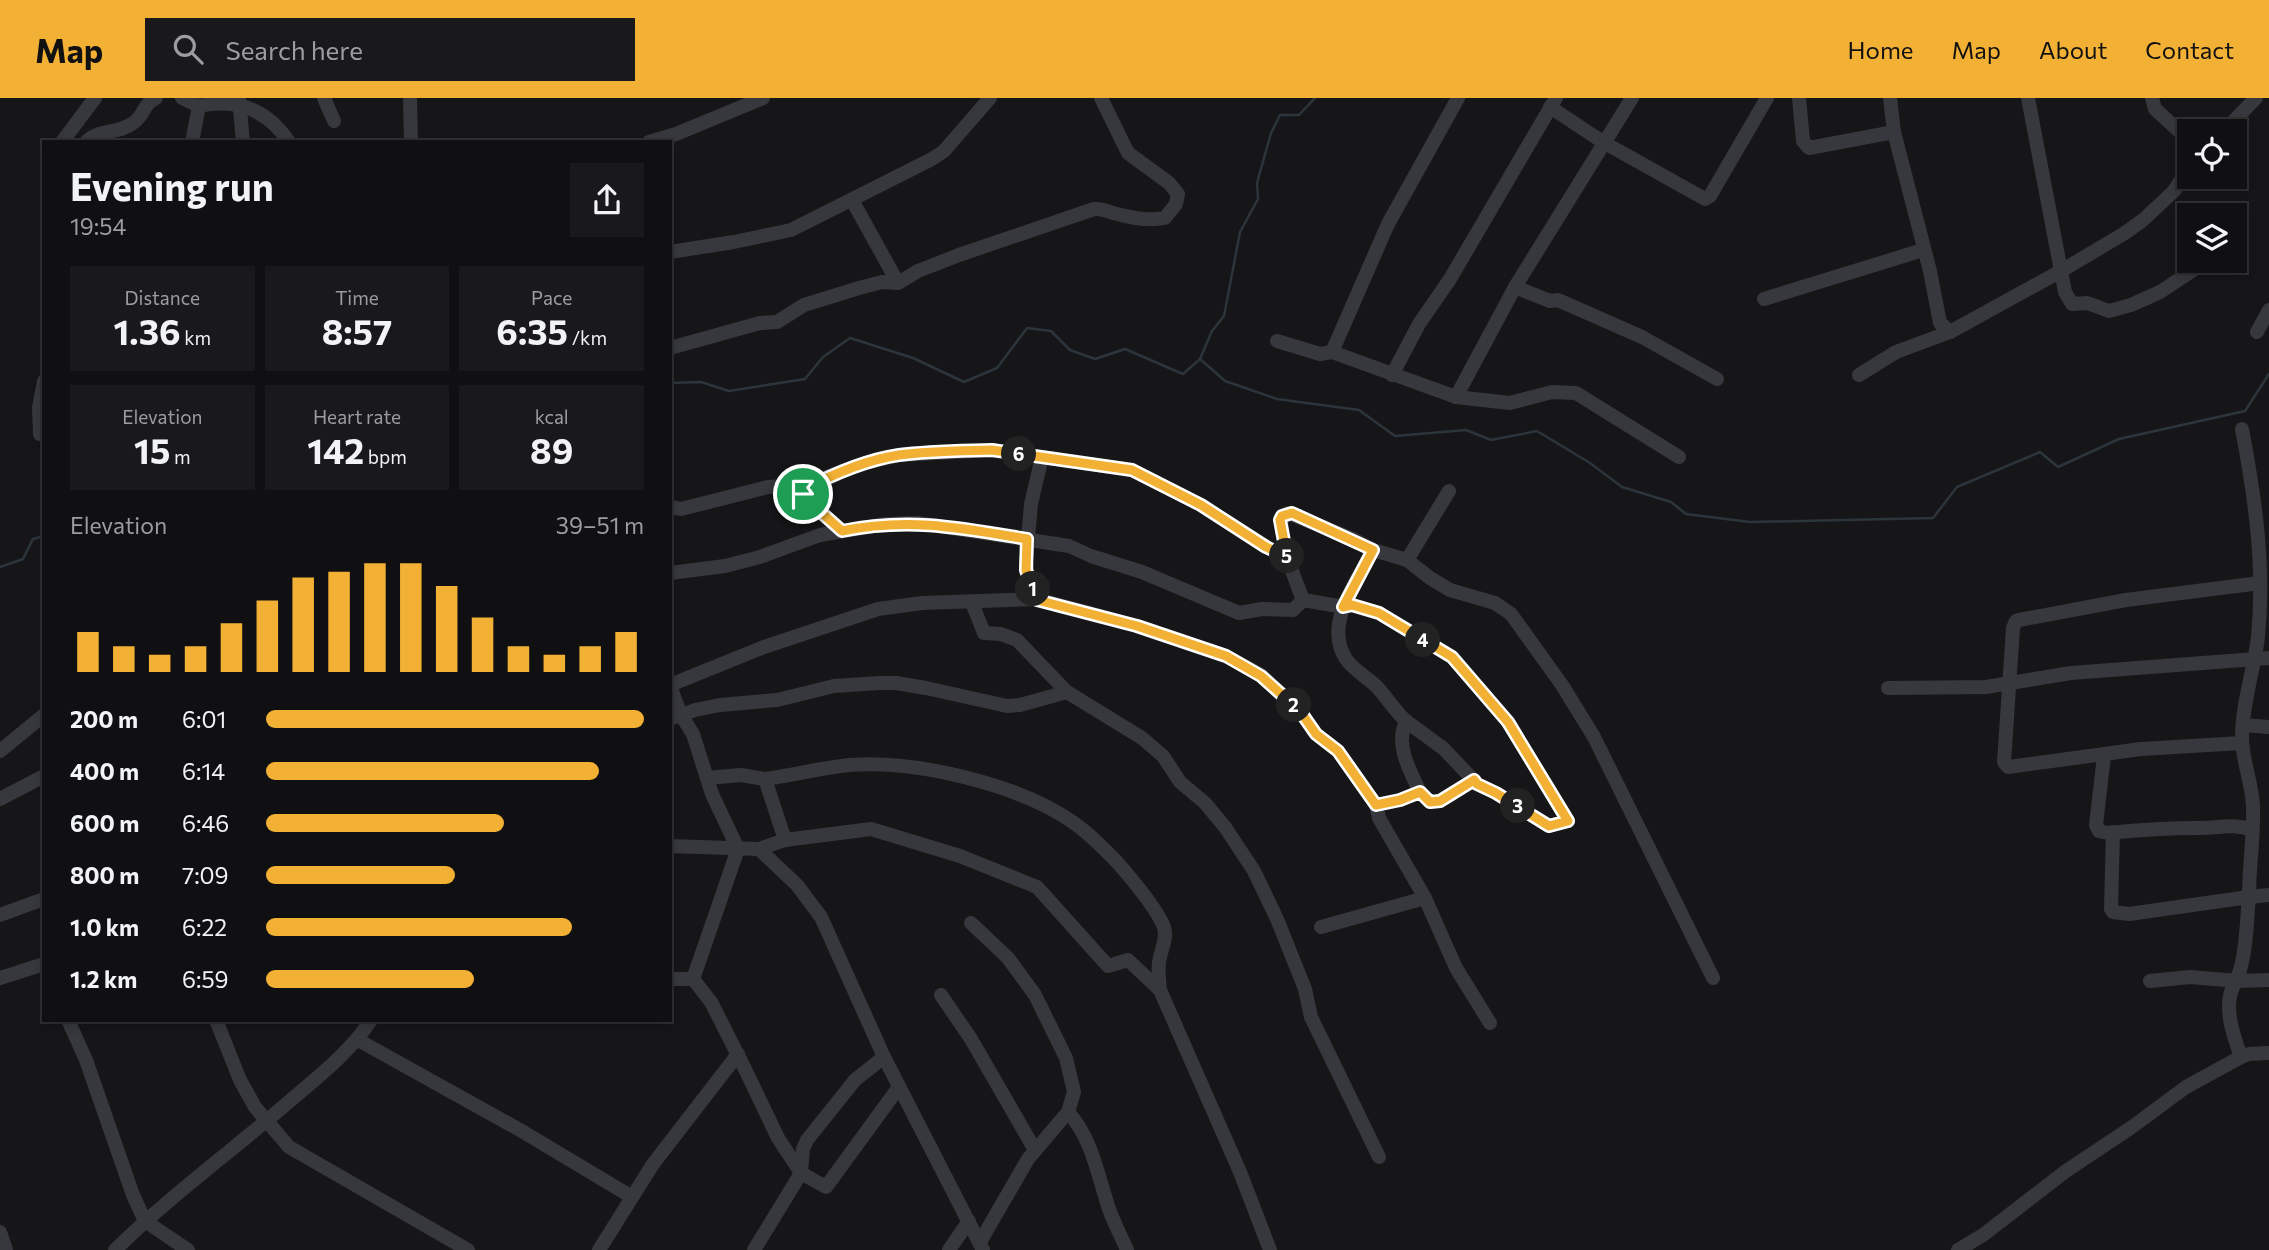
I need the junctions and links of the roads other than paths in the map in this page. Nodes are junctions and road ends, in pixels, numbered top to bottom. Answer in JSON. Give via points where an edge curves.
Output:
{"nodes":[{"id":1,"x":95,"y":98,"type":"edge"},
{"id":2,"x":156,"y":98,"type":"edge"},
{"id":3,"x":182,"y":98,"type":"edge"},
{"id":4,"x":324,"y":98,"type":"edge"},
{"id":5,"x":410,"y":98,"type":"edge"},
{"id":6,"x":763,"y":98,"type":"edge"},
{"id":7,"x":990,"y":98,"type":"edge"},
{"id":8,"x":1101,"y":98,"type":"edge"},
{"id":9,"x":1458,"y":98,"type":"edge"},
{"id":10,"x":1632,"y":98,"type":"edge"},
{"id":11,"x":1767,"y":98,"type":"edge"},
{"id":12,"x":1799,"y":98,"type":"edge"},
{"id":13,"x":1890,"y":98,"type":"edge"},
{"id":14,"x":2028,"y":98,"type":"edge"},
{"id":15,"x":2152,"y":98,"type":"edge"},
{"id":16,"x":2256,"y":98,"type":"edge"},
{"id":17,"x":239,"y":101,"type":"edge"},
{"id":18,"x":1553,"y":102,"type":"edge"},
{"id":19,"x":199,"y":106,"type":"junction"},
{"id":20,"x":2236,"y":119,"type":"edge"},
{"id":21,"x":334,"y":121,"type":"dead end"},
{"id":22,"x":2177,"y":129,"type":"edge"},
{"id":23,"x":1894,"y":132,"type":"junction"},
{"id":24,"x":64,"y":140,"type":"edge"},
{"id":25,"x":88,"y":140,"type":"edge"},
{"id":26,"x":192,"y":140,"type":"edge"},
{"id":27,"x":243,"y":140,"type":"edge"},
{"id":28,"x":288,"y":140,"type":"edge"},
{"id":29,"x":411,"y":140,"type":"edge"},
{"id":30,"x":656,"y":140,"type":"edge"},
{"id":31,"x":1603,"y":142,"type":"junction"},
{"id":32,"x":2177,"y":186,"type":"edge"},
{"id":33,"x":852,"y":200,"type":"junction"},
{"id":34,"x":1923,"y":250,"type":"junction"},
{"id":35,"x":672,"y":252,"type":"edge"},
{"id":36,"x":2061,"y":271,"type":"junction"},
{"id":37,"x":2188,"y":273,"type":"edge"},
{"id":38,"x":898,"y":283,"type":"junction"},
{"id":39,"x":1515,"y":287,"type":"junction"},
{"id":40,"x":1764,"y":299,"type":"dead end"},
{"id":41,"x":2269,"y":310,"type":"edge"},
{"id":42,"x":1950,"y":332,"type":"junction"},
{"id":43,"x":2257,"y":332,"type":"dead end"},
{"id":44,"x":1277,"y":341,"type":"dead end"},
{"id":45,"x":672,"y":347,"type":"edge"},
{"id":46,"x":1332,"y":352,"type":"junction"},
{"id":47,"x":1392,"y":375,"type":"junction"},
{"id":48,"x":1858,"y":375,"type":"dead end"},
{"id":49,"x":1717,"y":379,"type":"dead end"},
{"id":50,"x":42,"y":392,"type":"edge"},
{"id":51,"x":1456,"y":397,"type":"junction"},
{"id":52,"x":2242,"y":429,"type":"dead end"},
{"id":53,"x":40,"y":435,"type":"dead end"},
{"id":54,"x":1042,"y":457,"type":"junction"},
{"id":55,"x":1679,"y":457,"type":"dead end"},
{"id":56,"x":801,"y":491,"type":"junction"},
{"id":57,"x":1449,"y":491,"type":"dead end"},
{"id":58,"x":2262,"y":492,"type":"edge"},
{"id":59,"x":672,"y":507,"type":"edge"},
{"id":60,"x":842,"y":531,"type":"junction"},
{"id":61,"x":1027,"y":539,"type":"junction"},
{"id":62,"x":1373,"y":550,"type":"junction"},
{"id":63,"x":1287,"y":557,"type":"junction"},
{"id":64,"x":1407,"y":560,"type":"junction"},
{"id":65,"x":2265,"y":561,"type":"edge"},
{"id":66,"x":672,"y":573,"type":"edge"},
{"id":67,"x":2260,"y":583,"type":"junction"},
{"id":68,"x":1037,"y":600,"type":"junction"},
{"id":69,"x":1303,"y":600,"type":"junction"},
{"id":70,"x":972,"y":603,"type":"junction"},
{"id":71,"x":1343,"y":607,"type":"junction"},
{"id":72,"x":2269,"y":658,"type":"edge"},
{"id":73,"x":2254,"y":660,"type":"junction"},
{"id":74,"x":672,"y":685,"type":"edge"},
{"id":75,"x":2008,"y":685,"type":"junction"},
{"id":76,"x":1888,"y":688,"type":"dead end"},
{"id":77,"x":1067,"y":692,"type":"junction"},
{"id":78,"x":674,"y":716,"type":"edge"},
{"id":79,"x":42,"y":717,"type":"edge"},
{"id":80,"x":1406,"y":721,"type":"junction"},
{"id":81,"x":2243,"y":725,"type":"junction"},
{"id":82,"x":2269,"y":727,"type":"edge"},
{"id":83,"x":2242,"y":743,"type":"junction"},
{"id":84,"x":0,"y":751,"type":"edge"},
{"id":85,"x":2104,"y":756,"type":"junction"},
{"id":86,"x":42,"y":777,"type":"edge"},
{"id":87,"x":707,"y":778,"type":"junction"},
{"id":88,"x":765,"y":779,"type":"junction"},
{"id":89,"x":1474,"y":780,"type":"junction"},
{"id":90,"x":1417,"y":786,"type":"junction"},
{"id":91,"x":2,"y":794,"type":"edge"},
{"id":92,"x":2252,"y":794,"type":"junction"},
{"id":93,"x":2268,"y":797,"type":"edge"},
{"id":94,"x":1376,"y":805,"type":"junction"},
{"id":95,"x":2252,"y":830,"type":"junction"},
{"id":96,"x":2113,"y":832,"type":"junction"},
{"id":97,"x":785,"y":841,"type":"junction"},
{"id":98,"x":672,"y":846,"type":"edge"},
{"id":99,"x":738,"y":849,"type":"junction"},
{"id":100,"x":759,"y":849,"type":"junction"},
{"id":101,"x":2269,"y":895,"type":"edge"},
{"id":102,"x":2249,"y":897,"type":"junction"},
{"id":103,"x":1425,"y":898,"type":"junction"},
{"id":104,"x":42,"y":900,"type":"edge"},
{"id":105,"x":0,"y":915,"type":"edge"},
{"id":106,"x":971,"y":923,"type":"dead end"},
{"id":107,"x":1321,"y":927,"type":"dead end"},
{"id":108,"x":42,"y":966,"type":"edge"},
{"id":109,"x":0,"y":978,"type":"edge"},
{"id":110,"x":1713,"y":978,"type":"dead end"},
{"id":111,"x":672,"y":979,"type":"edge"},
{"id":112,"x":693,"y":979,"type":"junction"},
{"id":113,"x":2269,"y":980,"type":"edge"},
{"id":114,"x":2150,"y":981,"type":"dead end"},
{"id":115,"x":2238,"y":981,"type":"junction"},
{"id":116,"x":1160,"y":990,"type":"junction"},
{"id":117,"x":941,"y":995,"type":"dead end"},
{"id":118,"x":69,"y":1022,"type":"edge"},
{"id":119,"x":217,"y":1022,"type":"edge"},
{"id":120,"x":370,"y":1022,"type":"edge"},
{"id":121,"x":1490,"y":1023,"type":"dead end"},
{"id":122,"x":358,"y":1040,"type":"junction"},
{"id":123,"x":2269,"y":1053,"type":"edge"},
{"id":124,"x":738,"y":1054,"type":"junction"},
{"id":125,"x":884,"y":1057,"type":"junction"},
{"id":126,"x":2241,"y":1057,"type":"junction"},
{"id":127,"x":899,"y":1087,"type":"junction"},
{"id":128,"x":1068,"y":1112,"type":"junction"},
{"id":129,"x":266,"y":1122,"type":"junction"},
{"id":130,"x":1035,"y":1150,"type":"junction"},
{"id":131,"x":1379,"y":1157,"type":"dead end"},
{"id":132,"x":802,"y":1173,"type":"junction"},
{"id":133,"x":632,"y":1197,"type":"junction"},
{"id":134,"x":145,"y":1221,"type":"junction"},
{"id":135,"x":969,"y":1221,"type":"junction"},
{"id":136,"x":0,"y":1232,"type":"edge"},
{"id":137,"x":982,"y":1246,"type":"edge"},
{"id":138,"x":6,"y":1250,"type":"edge"},
{"id":139,"x":115,"y":1250,"type":"edge"},
{"id":140,"x":188,"y":1250,"type":"edge"},
{"id":141,"x":468,"y":1250,"type":"edge"},
{"id":142,"x":599,"y":1250,"type":"edge"},
{"id":143,"x":754,"y":1250,"type":"edge"},
{"id":144,"x":949,"y":1250,"type":"edge"},
{"id":145,"x":1127,"y":1250,"type":"edge"},
{"id":146,"x":1270,"y":1250,"type":"edge"},
{"id":147,"x":1958,"y":1250,"type":"edge"}],
"edges":[{"from":1,"to":24,"type":"street"},
{"from":2,"to":25,"type":"street","via":[[146,104],[134,123]]},
{"from":3,"to":19,"type":"street"},
{"from":4,"to":21,"type":"street"},
{"from":5,"to":29,"type":"street"},
{"from":6,"to":30,"type":"street"},
{"from":7,"to":33,"type":"street","via":[[944,150]]},
{"from":8,"to":38,"type":"street","via":[[1128,153],[1178,194],[1166,218],[1094,209],[950,258]]},
{"from":9,"to":46,"type":"street","via":[[1388,224]]},
{"from":10,"to":31,"type":"street"},
{"from":11,"to":31,"type":"street","via":[[1705,199]]},
{"from":12,"to":23,"type":"street","via":[[1803,141],[1809,148]]},
{"from":13,"to":23,"type":"street"},
{"from":14,"to":36,"type":"street"},
{"from":15,"to":22,"type":"street","via":[[2155,109]]},
{"from":16,"to":20,"type":"street"},
{"from":17,"to":19,"type":"street"},
{"from":17,"to":27,"type":"street"},
{"from":17,"to":28,"type":"street","via":[[279,126]]},
{"from":18,"to":31,"type":"street"},
{"from":18,"to":47,"type":"street"},
{"from":19,"to":26,"type":"street"},
{"from":23,"to":34,"type":"street"},
{"from":31,"to":39,"type":"street"},
{"from":32,"to":36,"type":"street","via":[[2143,220]]},
{"from":33,"to":35,"type":"street","via":[[791,230]]},
{"from":33,"to":38,"type":"street"},
{"from":34,"to":40,"type":"street"},
{"from":34,"to":42,"type":"street","via":[[1940,323]]},
{"from":36,"to":37,"type":"street","via":[[2072,304],[2087,303],[2109,311],[2150,297]]},
{"from":36,"to":42,"type":"street"},
{"from":38,"to":45,"type":"street","via":[[859,288],[804,305],[777,322]]},
{"from":39,"to":49,"type":"street","via":[[1558,300],[1642,337]]},
{"from":39,"to":51,"type":"street"},
{"from":41,"to":43,"type":"street"},
{"from":42,"to":48,"type":"street","via":[[1896,352]]},
{"from":44,"to":46,"type":"street","via":[[1320,354]]},
{"from":46,"to":47,"type":"street"},
{"from":47,"to":51,"type":"street"},
{"from":50,"to":53,"type":"street"},
{"from":51,"to":55,"type":"street","via":[[1510,403],[1552,392],[1576,393]]},
{"from":52,"to":58,"type":"street"},
{"from":54,"to":56,"type":"street","via":[[992,450],[899,455],[826,477]]},
{"from":54,"to":61,"type":"street"},
{"from":54,"to":63,"type":"street","via":[[1132,470]]},
{"from":56,"to":59,"type":"street","via":[[768,487]]},
{"from":56,"to":60,"type":"street"},
{"from":57,"to":64,"type":"street"},
{"from":58,"to":65,"type":"street"},
{"from":60,"to":61,"type":"street","via":[[918,523]]},
{"from":60,"to":66,"type":"street","via":[[737,563]]},
{"from":61,"to":68,"type":"street","via":[[1026,570]]},
{"from":61,"to":69,"type":"street","via":[[1069,546],[1239,612],[1293,610]]},
{"from":62,"to":63,"type":"street","via":[[1288,513],[1280,520]]},
{"from":62,"to":64,"type":"street"},
{"from":62,"to":71,"type":"street"},
{"from":63,"to":69,"type":"street"},
{"from":64,"to":110,"type":"street","via":[[1450,590],[1494,603],[1511,614],[1528,637],[1594,737]]},
{"from":65,"to":67,"type":"street"},
{"from":67,"to":73,"type":"street"},
{"from":67,"to":75,"type":"street","via":[[2126,600],[2016,621]]},
{"from":68,"to":70,"type":"street"},
{"from":68,"to":94,"type":"street","via":[[1226,656],[1261,676],[1338,751]]},
{"from":69,"to":71,"type":"street"},
{"from":70,"to":74,"type":"street","via":[[922,603],[878,610],[764,647]]},
{"from":70,"to":77,"type":"street","via":[[984,633],[1017,640]]},
{"from":71,"to":80,"type":"street","via":[[1338,635],[1346,659]]},
{"from":71,"to":89,"type":"street","via":[[1379,613],[1452,657],[1508,722],[1568,821],[1549,826]]},
{"from":72,"to":73,"type":"street"},
{"from":73,"to":75,"type":"street","via":[[2071,673]]},
{"from":73,"to":81,"type":"street"},
{"from":75,"to":76,"type":"street"},
{"from":75,"to":85,"type":"street","via":[[2004,762],[2008,766]]},
{"from":77,"to":78,"type":"street","via":[[1007,706],[926,688],[878,683],[834,686]]},
{"from":77,"to":131,"type":"street","via":[[1155,748],[1180,782],[1226,827],[1278,919],[1306,989],[1311,1017]]},
{"from":78,"to":87,"type":"street","via":[[693,734]]},
{"from":79,"to":84,"type":"street"},
{"from":80,"to":89,"type":"street","via":[[1444,749]]},
{"from":80,"to":90,"type":"street","via":[[1400,746]]},
{"from":81,"to":82,"type":"street"},
{"from":81,"to":83,"type":"street"},
{"from":83,"to":85,"type":"street"},
{"from":83,"to":92,"type":"street"},
{"from":85,"to":96,"type":"street","via":[[2096,825],[2099,831]]},
{"from":86,"to":91,"type":"street"},
{"from":87,"to":88,"type":"street","via":[[741,775]]},
{"from":87,"to":99,"type":"street"},
{"from":88,"to":97,"type":"street"},
{"from":88,"to":116,"type":"street","via":[[849,765],[892,766],[941,771],[987,783],[1045,806],[1098,843],[1133,880],[1163,926]]},
{"from":89,"to":90,"type":"street","via":[[1440,801],[1430,802]]},
{"from":90,"to":94,"type":"street"},
{"from":92,"to":93,"type":"street"},
{"from":92,"to":95,"type":"street"},
{"from":94,"to":103,"type":"street","via":[[1378,818]]},
{"from":95,"to":96,"type":"street","via":[[2221,825]]},
{"from":95,"to":102,"type":"street"},
{"from":96,"to":102,"type":"street","via":[[2113,912],[2129,914]]},
{"from":97,"to":100,"type":"street"},
{"from":97,"to":116,"type":"street","via":[[871,829],[993,869],[1037,887],[1108,967],[1128,960]]},
{"from":98,"to":99,"type":"street"},
{"from":99,"to":100,"type":"street"},
{"from":99,"to":112,"type":"street"},
{"from":100,"to":125,"type":"street","via":[[797,885],[821,917]]},
{"from":101,"to":102,"type":"street"},
{"from":102,"to":115,"type":"street"},
{"from":103,"to":107,"type":"street"},
{"from":103,"to":121,"type":"street","via":[[1456,968]]},
{"from":104,"to":105,"type":"street"},
{"from":106,"to":128,"type":"street","via":[[1007,958],[1035,995],[1072,1075],[1074,1092]]},
{"from":108,"to":109,"type":"street"},
{"from":111,"to":112,"type":"street"},
{"from":112,"to":124,"type":"street","via":[[711,1002]]},
{"from":113,"to":115,"type":"street"},
{"from":114,"to":115,"type":"street","via":[[2190,977]]},
{"from":115,"to":126,"type":"street","via":[[2232,988],[2230,1021]]},
{"from":116,"to":146,"type":"street"},
{"from":117,"to":130,"type":"street"},
{"from":118,"to":134,"type":"street"},
{"from":119,"to":129,"type":"street","via":[[240,1080]]},
{"from":120,"to":122,"type":"street"},
{"from":122,"to":129,"type":"street"},
{"from":122,"to":133,"type":"street"},
{"from":123,"to":126,"type":"street"},
{"from":124,"to":132,"type":"street","via":[[778,1138]]},
{"from":124,"to":133,"type":"street"},
{"from":125,"to":127,"type":"street"},
{"from":125,"to":132,"type":"street","via":[[855,1080],[807,1139]]},
{"from":126,"to":147,"type":"street","via":[[2186,1087]]},
{"from":127,"to":132,"type":"street","via":[[826,1187]]},
{"from":127,"to":135,"type":"street"},
{"from":128,"to":130,"type":"street"},
{"from":128,"to":145,"type":"street","via":[[1089,1147]]},
{"from":129,"to":134,"type":"street"},
{"from":129,"to":141,"type":"street","via":[[289,1147]]},
{"from":130,"to":137,"type":"street"},
{"from":132,"to":143,"type":"street"},
{"from":133,"to":142,"type":"street"},
{"from":134,"to":139,"type":"street"},
{"from":134,"to":140,"type":"street"},
{"from":135,"to":137,"type":"street"},
{"from":135,"to":144,"type":"street"},
{"from":136,"to":138,"type":"street"}]}
